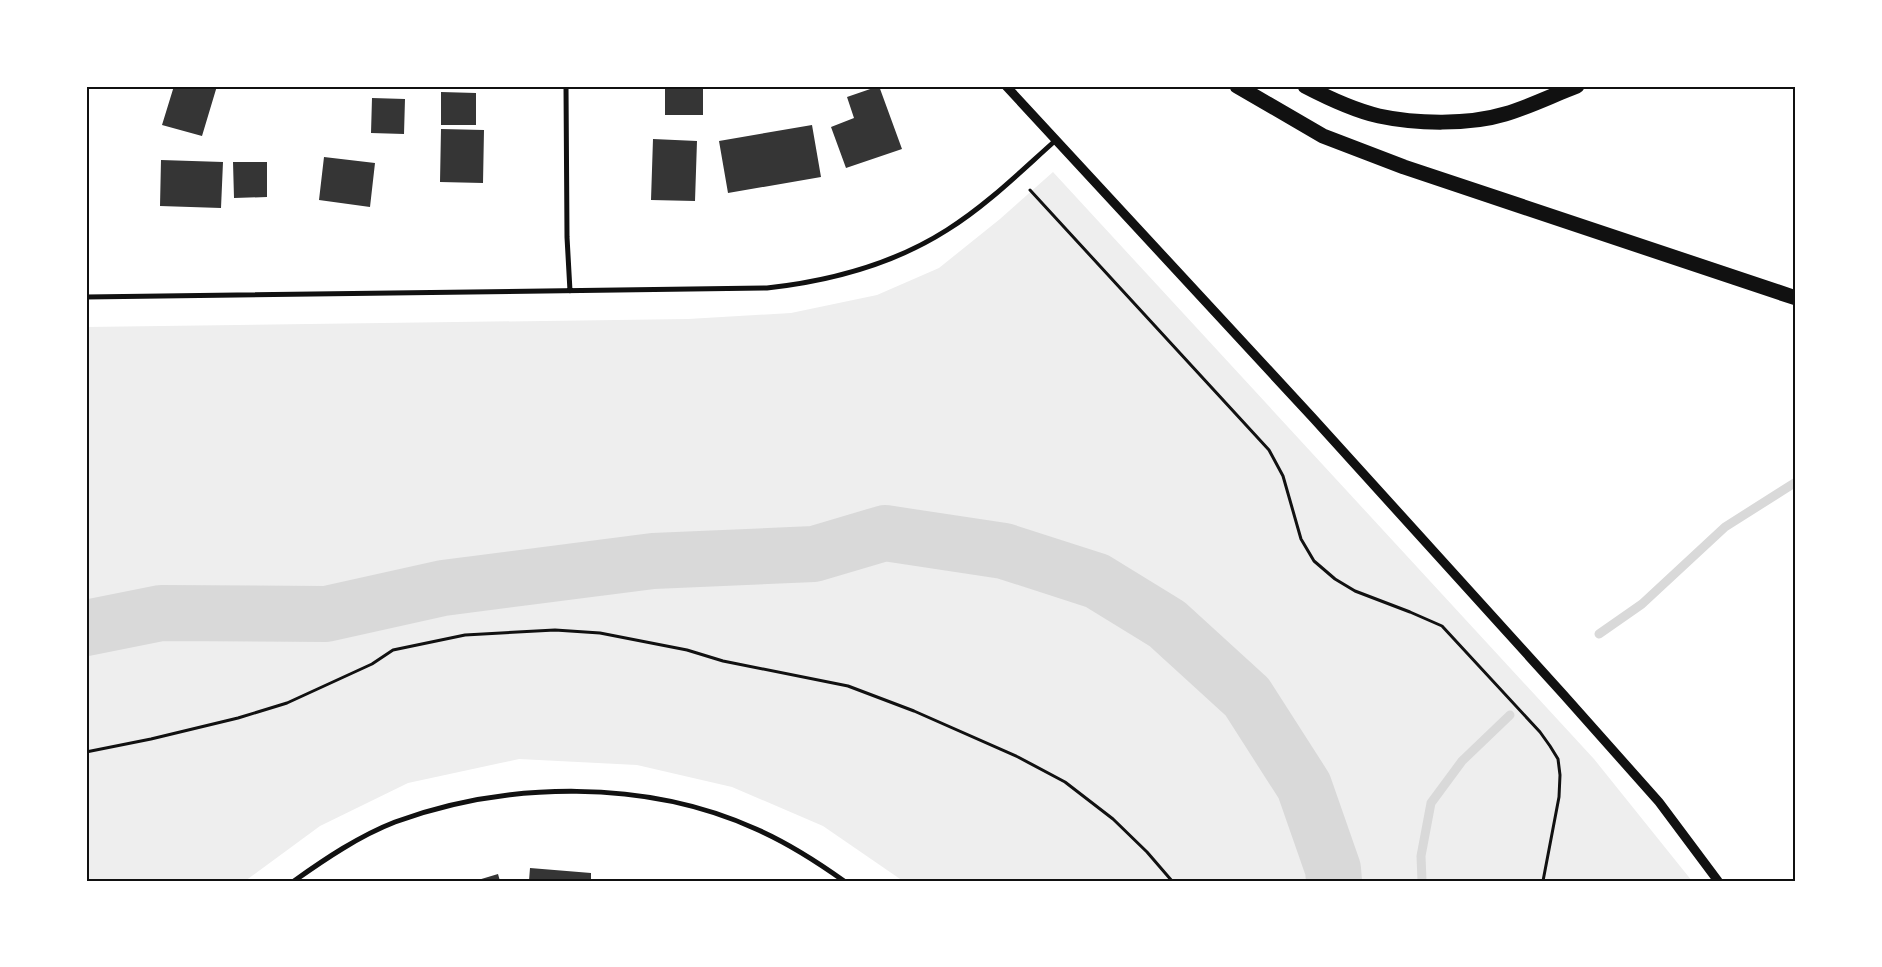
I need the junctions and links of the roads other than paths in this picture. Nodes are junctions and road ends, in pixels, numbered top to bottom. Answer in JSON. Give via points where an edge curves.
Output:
{"nodes":[{"id":1,"x":566,"y":86,"type":"edge"},
{"id":2,"x":1006,"y":86,"type":"edge"},
{"id":3,"x":1237,"y":86,"type":"edge"},
{"id":4,"x":1305,"y":86,"type":"edge"},
{"id":5,"x":1577,"y":86,"type":"edge"},
{"id":6,"x":1056,"y":140,"type":"junction"},
{"id":7,"x":570,"y":291,"type":"junction"},
{"id":8,"x":86,"y":297,"type":"edge"},
{"id":9,"x":1796,"y":298,"type":"edge"},
{"id":10,"x":294,"y":881,"type":"edge"},
{"id":11,"x":844,"y":881,"type":"edge"},
{"id":12,"x":1718,"y":881,"type":"edge"}],
"edges":[{"from":1,"to":7,"type":"street"},
{"from":2,"to":6,"type":"street"},
{"from":3,"to":9,"type":"highway","via":[[1323,136],[1404,167]]},
{"from":4,"to":5,"type":"highway","via":[[1332,100],[1379,116],[1464,122],[1505,114]]},
{"from":6,"to":7,"type":"street","via":[[948,230],[914,249],[843,276],[767,288]]},
{"from":6,"to":12,"type":"street","via":[[1314,418],[1563,694],[1659,802]]},
{"from":7,"to":8,"type":"street"},
{"from":10,"to":11,"type":"street","via":[[364,837],[396,822],[470,801],[552,791],[614,793],[690,806],[755,828]]}]}
